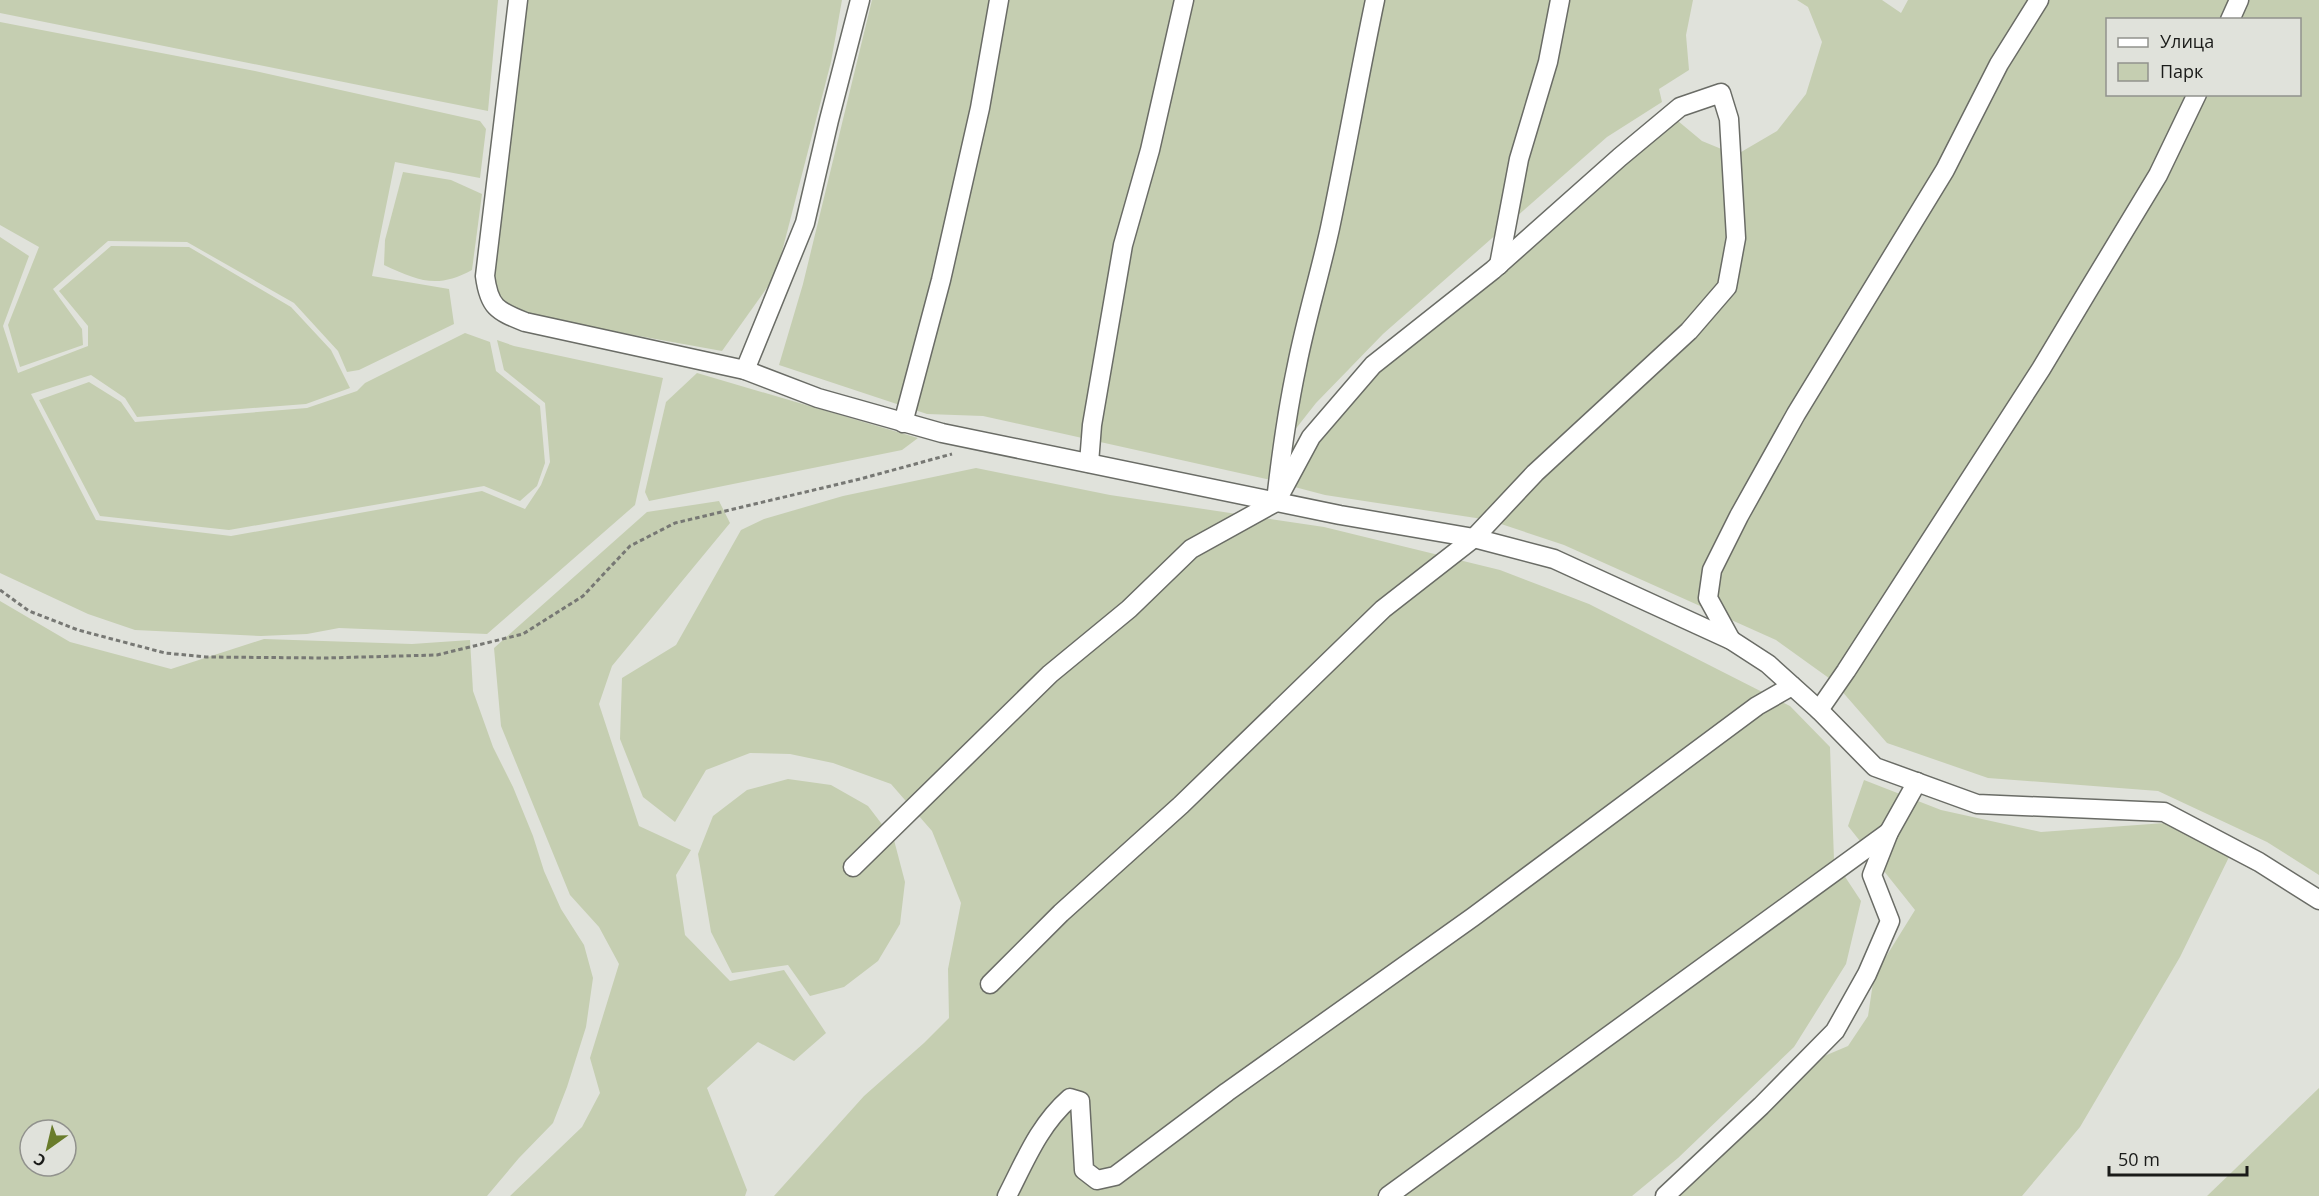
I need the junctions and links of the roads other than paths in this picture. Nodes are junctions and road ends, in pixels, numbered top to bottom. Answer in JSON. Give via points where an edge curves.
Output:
{"nodes":[{"id":1,"x":518,"y":0,"type":"edge"},
{"id":2,"x":860,"y":0,"type":"edge"},
{"id":3,"x":999,"y":0,"type":"edge"},
{"id":4,"x":1184,"y":0,"type":"edge"},
{"id":5,"x":1375,"y":0,"type":"edge"},
{"id":6,"x":1560,"y":0,"type":"edge"},
{"id":7,"x":2039,"y":0,"type":"edge"},
{"id":8,"x":2239,"y":0,"type":"edge"},
{"id":9,"x":2230,"y":18,"type":"edge"},
{"id":10,"x":2197,"y":96,"type":"edge"},
{"id":11,"x":1499,"y":265,"type":"junction"},
{"id":12,"x":745,"y":370,"type":"junction"},
{"id":13,"x":903,"y":423,"type":"junction"},
{"id":14,"x":1089,"y":463,"type":"junction"},
{"id":15,"x":1276,"y":502,"type":"junction"},
{"id":16,"x":1474,"y":538,"type":"junction"},
{"id":17,"x":1731,"y":640,"type":"junction"},
{"id":18,"x":1792,"y":686,"type":"junction"},
{"id":19,"x":1819,"y":710,"type":"junction"},
{"id":20,"x":1917,"y":782,"type":"junction"},
{"id":21,"x":1889,"y":832,"type":"junction"},
{"id":22,"x":853,"y":867,"type":"dead end"},
{"id":23,"x":2319,"y":900,"type":"edge"},
{"id":24,"x":990,"y":984,"type":"dead end"},
{"id":25,"x":1007,"y":1196,"type":"edge"},
{"id":26,"x":1388,"y":1196,"type":"edge"},
{"id":27,"x":1665,"y":1196,"type":"edge"}],
"edges":[{"from":1,"to":12,"type":"street","via":[[485,276],[491,302],[502,313],[525,322]]},
{"from":2,"to":12,"type":"street","via":[[806,223]]},
{"from":3,"to":13,"type":"street","via":[[980,108],[941,280]]},
{"from":4,"to":14,"type":"street","via":[[1124,245],[1092,425]]},
{"from":5,"to":15,"type":"street","via":[[1347,149],[1295,374]]},
{"from":6,"to":11,"type":"street","via":[[1548,62],[1519,159]]},
{"from":7,"to":17,"type":"street","via":[[1999,64],[1945,170],[1796,414],[1712,570],[1708,598]]},
{"from":8,"to":9,"type":"street"},
{"from":10,"to":19,"type":"street","via":[[2158,175],[2041,369]]},
{"from":11,"to":15,"type":"street","via":[[1372,365],[1311,437]]},
{"from":11,"to":16,"type":"street","via":[[1680,107],[1721,93],[1729,120],[1737,238],[1727,287],[1689,331],[1535,473]]},
{"from":12,"to":13,"type":"street","via":[[818,398]]},
{"from":13,"to":14,"type":"street"},
{"from":14,"to":15,"type":"street"},
{"from":15,"to":16,"type":"street"},
{"from":15,"to":22,"type":"street","via":[[1191,549],[1129,609],[1050,674]]},
{"from":16,"to":17,"type":"street","via":[[1554,559]]},
{"from":16,"to":24,"type":"street","via":[[1383,609]]},
{"from":17,"to":18,"type":"street","via":[[1768,664]]},
{"from":18,"to":19,"type":"street"},
{"from":18,"to":25,"type":"street","via":[[1757,706],[1115,1176],[1097,1180],[1084,1170],[1080,1101],[1070,1098],[1054,1112],[1034,1142]]},
{"from":19,"to":20,"type":"street","via":[[1875,766]]},
{"from":20,"to":21,"type":"street"},
{"from":20,"to":23,"type":"street","via":[[1977,804],[2164,812],[2259,862]]},
{"from":21,"to":26,"type":"street"},
{"from":21,"to":27,"type":"street","via":[[1872,875],[1890,921],[1867,974],[1835,1031]]}]}
